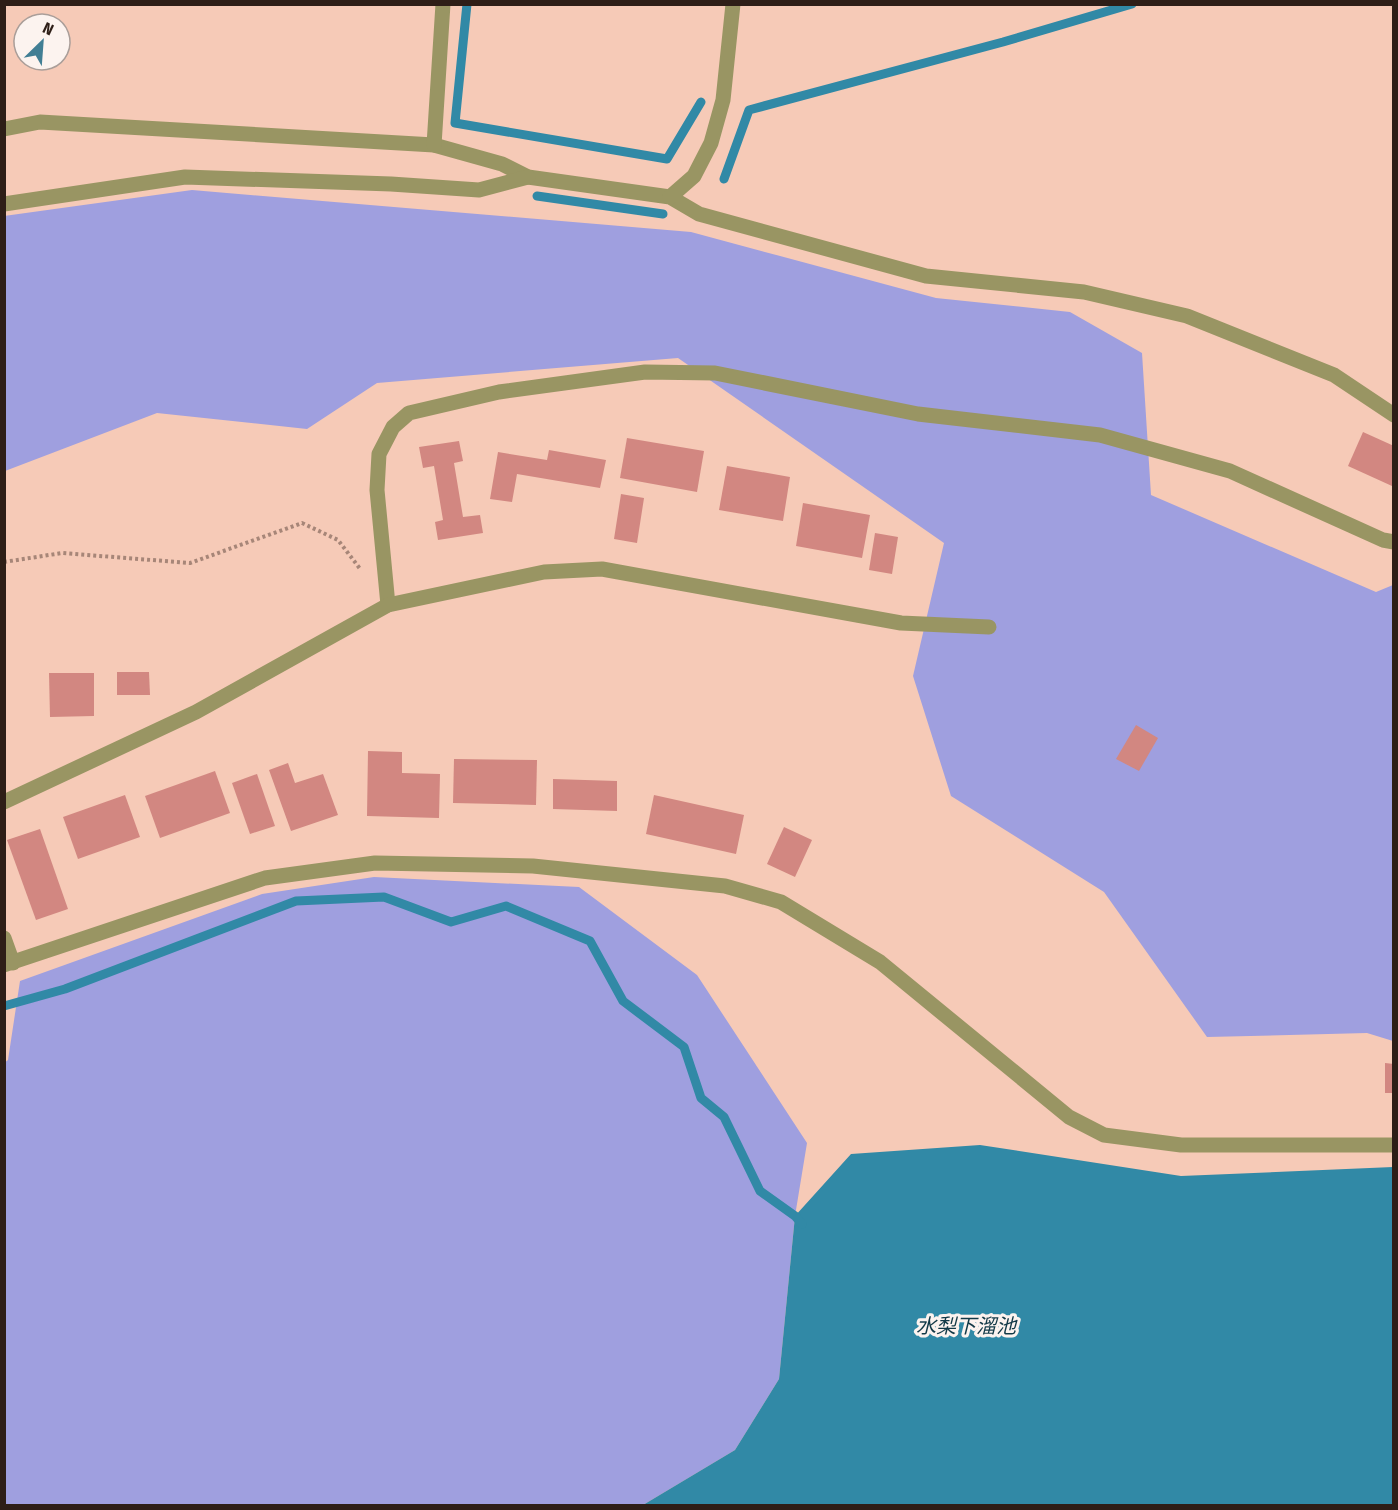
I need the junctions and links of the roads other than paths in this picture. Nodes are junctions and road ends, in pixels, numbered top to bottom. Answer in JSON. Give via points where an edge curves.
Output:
{"nodes":[{"id":1,"x":443,"y":4,"type":"edge"},
{"id":2,"x":733,"y":4,"type":"edge"},
{"id":3,"x":4,"y":129,"type":"edge"},
{"id":4,"x":434,"y":145,"type":"junction"},
{"id":5,"x":528,"y":177,"type":"junction"},
{"id":6,"x":670,"y":197,"type":"junction"},
{"id":7,"x":4,"y":204,"type":"edge"},
{"id":8,"x":1394,"y":415,"type":"edge"},
{"id":9,"x":1394,"y":542,"type":"edge"},
{"id":10,"x":388,"y":605,"type":"junction"},
{"id":11,"x":988,"y":627,"type":"dead end"},
{"id":12,"x":4,"y":802,"type":"edge"},
{"id":13,"x":4,"y":938,"type":"edge"},
{"id":14,"x":9,"y":964,"type":"edge"},
{"id":15,"x":1394,"y":1145,"type":"edge"}],
"edges":[{"from":1,"to":4,"type":"street"},
{"from":2,"to":6,"type":"street","via":[[723,100],[711,143],[694,176]]},
{"from":3,"to":4,"type":"street","via":[[40,122]]},
{"from":4,"to":5,"type":"street","via":[[502,164]]},
{"from":5,"to":6,"type":"street"},
{"from":5,"to":7,"type":"street","via":[[479,190],[391,183],[184,177]]},
{"from":6,"to":8,"type":"street","via":[[699,214],[926,276],[1084,292],[1187,316],[1334,375]]},
{"from":9,"to":10,"type":"street","via":[[1230,471],[1100,435],[918,414],[716,373],[645,372],[499,392],[409,413],[393,428],[380,454],[376,490]]},
{"from":10,"to":11,"type":"street","via":[[544,572],[602,569],[901,623]]},
{"from":10,"to":12,"type":"street","via":[[196,712]]},
{"from":13,"to":14,"type":"street"},
{"from":14,"to":15,"type":"street","via":[[265,878],[375,863],[533,866],[725,886],[781,902],[880,962],[1069,1118],[1104,1135],[1181,1146]]}]}
